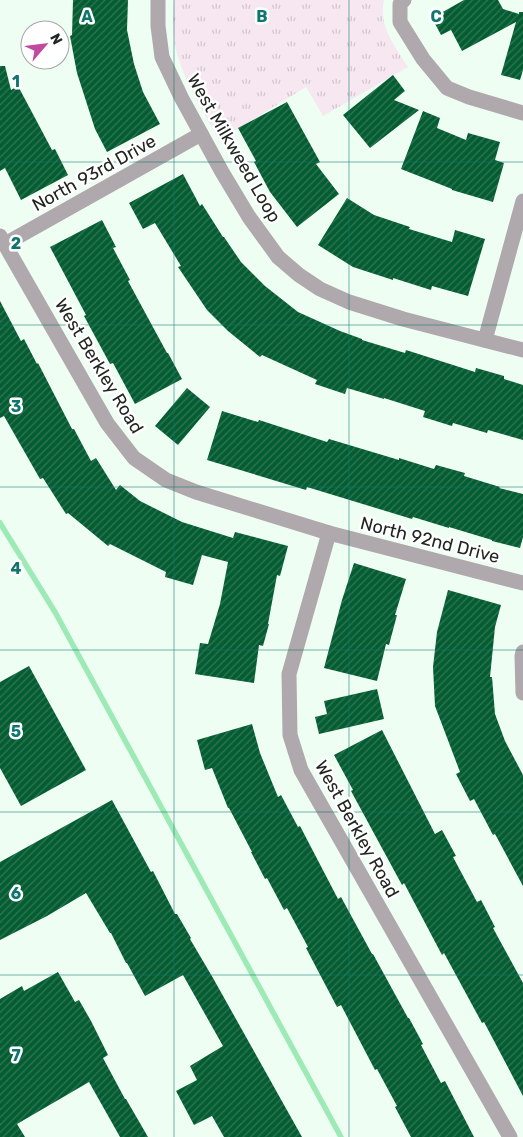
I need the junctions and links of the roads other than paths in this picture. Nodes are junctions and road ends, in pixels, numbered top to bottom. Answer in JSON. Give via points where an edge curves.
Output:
{"nodes":[{"id":1,"x":158,"y":0,"type":"edge"},
{"id":2,"x":402,"y":2,"type":"edge"},
{"id":3,"x":523,"y":113,"type":"edge"},
{"id":4,"x":201,"y":134,"type":"junction"},
{"id":5,"x":523,"y":202,"type":"edge"},
{"id":6,"x":2,"y":240,"type":"edge"},
{"id":7,"x":485,"y":340,"type":"junction"},
{"id":8,"x":523,"y":350,"type":"edge"},
{"id":9,"x":328,"y":533,"type":"junction"},
{"id":10,"x":523,"y":583,"type":"edge"},
{"id":11,"x":523,"y":652,"type":"edge"},
{"id":12,"x":523,"y":693,"type":"edge"},
{"id":13,"x":510,"y":1137,"type":"edge"}],
"edges":[{"from":1,"to":4,"type":"street","name":"West Milkweed Loop","via":[[162,57]]},
{"from":2,"to":3,"type":"street","via":[[400,22],[423,59],[447,88]]},
{"from":4,"to":6,"type":"street","name":"North 93rd Drive"},
{"from":4,"to":7,"type":"street","name":"West Milkweed Loop","via":[[248,217],[278,257],[299,275],[349,302]]},
{"from":5,"to":7,"type":"street"},
{"from":6,"to":9,"type":"street","name":"West Berkley Road","via":[[107,423],[134,458],[166,480],[188,489]]},
{"from":7,"to":8,"type":"street","name":"West Milkweed Loop"},
{"from":9,"to":10,"type":"street","name":"North 92nd Drive"},
{"from":9,"to":13,"type":"street","name":"West Berkley Road","via":[[289,674],[290,736],[301,770]]},
{"from":11,"to":12,"type":"street"}]}
